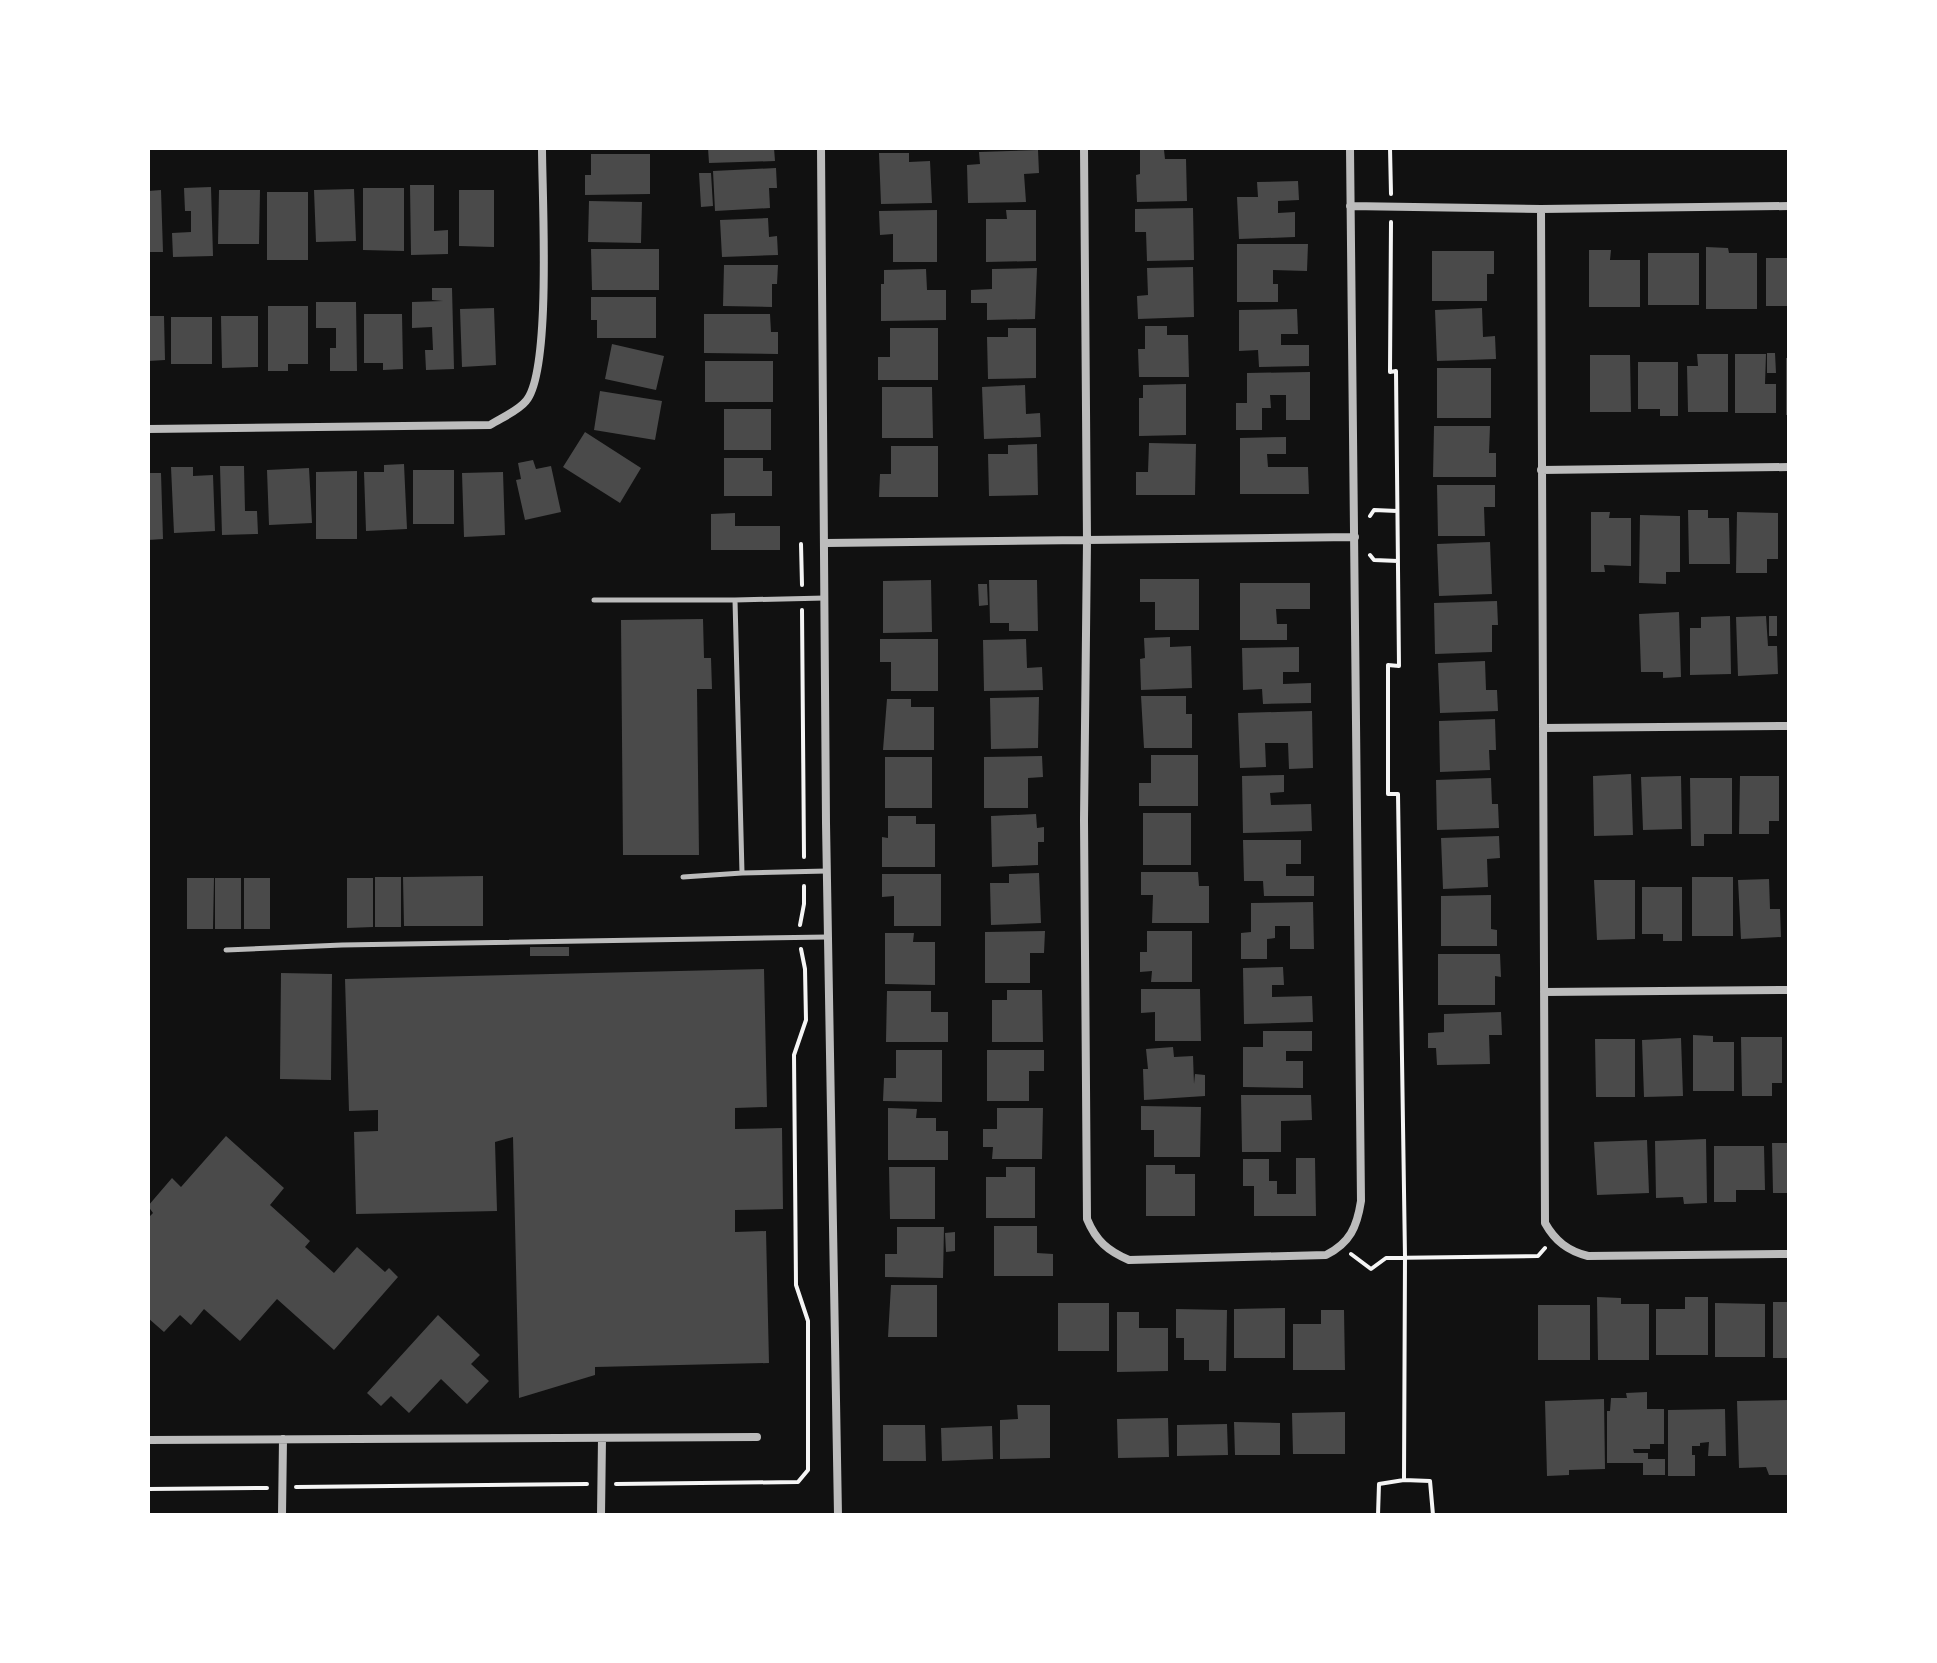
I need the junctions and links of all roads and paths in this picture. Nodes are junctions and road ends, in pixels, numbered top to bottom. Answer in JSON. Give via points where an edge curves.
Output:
{"nodes":[{"id":1,"x":542,"y":148,"type":"edge"},
{"id":2,"x":821,"y":148,"type":"edge"},
{"id":3,"x":1084,"y":148,"type":"edge"},
{"id":4,"x":1350,"y":148,"type":"edge"},
{"id":5,"x":1390,"y":148,"type":"edge"},
{"id":6,"x":1350,"y":206,"type":"junction"},
{"id":7,"x":1391,"y":206,"type":"junction"},
{"id":8,"x":1789,"y":206,"type":"edge"},
{"id":9,"x":1541,"y":209,"type":"junction"},
{"id":10,"x":148,"y":429,"type":"edge"},
{"id":11,"x":1789,"y":467,"type":"edge"},
{"id":12,"x":1541,"y":470,"type":"junction"},
{"id":13,"x":1397,"y":511,"type":"junction"},
{"id":14,"x":1355,"y":537,"type":"junction"},
{"id":15,"x":1087,"y":541,"type":"junction"},
{"id":16,"x":826,"y":543,"type":"junction"},
{"id":17,"x":801,"y":544,"type":"dead end"},
{"id":18,"x":1398,"y":561,"type":"junction"},
{"id":19,"x":826,"y":598,"type":"junction"},
{"id":20,"x":594,"y":600,"type":"dead end"},
{"id":21,"x":735,"y":600,"type":"junction"},
{"id":22,"x":802,"y":600,"type":"junction"},
{"id":23,"x":1789,"y":726,"type":"edge"},
{"id":24,"x":1543,"y":728,"type":"junction"},
{"id":25,"x":827,"y":871,"type":"junction"},
{"id":26,"x":804,"y":872,"type":"junction"},
{"id":27,"x":742,"y":873,"type":"junction"},
{"id":28,"x":683,"y":877,"type":"dead end"},
{"id":29,"x":828,"y":937,"type":"junction"},
{"id":30,"x":800,"y":938,"type":"junction"},
{"id":31,"x":226,"y":950,"type":"dead end"},
{"id":32,"x":1789,"y":990,"type":"edge"},
{"id":33,"x":1544,"y":992,"type":"junction"},
{"id":34,"x":1555,"y":1237,"type":"junction"},
{"id":35,"x":1341,"y":1247,"type":"junction"},
{"id":36,"x":1789,"y":1254,"type":"edge"},
{"id":37,"x":1405,"y":1257,"type":"junction"},
{"id":38,"x":757,"y":1437,"type":"dead end"},
{"id":39,"x":602,"y":1438,"type":"junction"},
{"id":40,"x":283,"y":1439,"type":"junction"},
{"id":41,"x":148,"y":1440,"type":"edge"},
{"id":42,"x":1404,"y":1480,"type":"junction"},
{"id":43,"x":599,"y":1484,"type":"junction"},
{"id":44,"x":282,"y":1487,"type":"junction"},
{"id":45,"x":148,"y":1489,"type":"edge"},
{"id":46,"x":282,"y":1515,"type":"edge"},
{"id":47,"x":601,"y":1515,"type":"edge"},
{"id":48,"x":838,"y":1515,"type":"edge"},
{"id":49,"x":1378,"y":1515,"type":"edge"},
{"id":50,"x":1433,"y":1515,"type":"edge"}],
"edges":[{"from":1,"to":10,"type":"street","via":[[543,345],[526,401],[490,425]]},
{"from":2,"to":16,"type":"street"},
{"from":3,"to":15,"type":"street"},
{"from":4,"to":6,"type":"street"},
{"from":5,"to":7,"type":"path"},
{"from":6,"to":7,"type":"street"},
{"from":6,"to":14,"type":"street"},
{"from":7,"to":9,"type":"street"},
{"from":7,"to":13,"type":"path","via":[[1390,372],[1396,371]]},
{"from":8,"to":9,"type":"street"},
{"from":9,"to":12,"type":"street"},
{"from":11,"to":12,"type":"street"},
{"from":12,"to":24,"type":"street"},
{"from":13,"to":14,"type":"path","via":[[1374,510]]},
{"from":13,"to":18,"type":"path"},
{"from":14,"to":15,"type":"street"},
{"from":14,"to":18,"type":"path","via":[[1374,560]]},
{"from":14,"to":35,"type":"street","via":[[1361,1201],[1357,1226]]},
{"from":15,"to":16,"type":"street"},
{"from":15,"to":35,"type":"street","via":[[1087,1219],[1108,1251],[1129,1260],[1311,1257]]},
{"from":16,"to":19,"type":"street"},
{"from":17,"to":22,"type":"path"},
{"from":18,"to":37,"type":"path","via":[[1399,666],[1388,665],[1388,794],[1398,794]]},
{"from":19,"to":22,"type":"lane"},
{"from":19,"to":25,"type":"street"},
{"from":20,"to":21,"type":"lane"},
{"from":21,"to":22,"type":"lane"},
{"from":21,"to":27,"type":"lane"},
{"from":22,"to":26,"type":"path"},
{"from":23,"to":24,"type":"street"},
{"from":24,"to":33,"type":"street"},
{"from":25,"to":26,"type":"lane"},
{"from":25,"to":29,"type":"street"},
{"from":26,"to":27,"type":"lane"},
{"from":26,"to":30,"type":"path"},
{"from":27,"to":28,"type":"lane"},
{"from":29,"to":30,"type":"lane"},
{"from":29,"to":48,"type":"street"},
{"from":30,"to":31,"type":"lane"},
{"from":30,"to":43,"type":"path","via":[[806,1020],[794,1055],[796,1285],[808,1321],[808,1470],[798,1482]]},
{"from":32,"to":33,"type":"street"},
{"from":33,"to":34,"type":"street","via":[[1545,1223]]},
{"from":34,"to":36,"type":"street","via":[[1564,1247],[1588,1256]]},
{"from":34,"to":37,"type":"path","via":[[1538,1256]]},
{"from":35,"to":37,"type":"path","via":[[1371,1269],[1386,1258]]},
{"from":37,"to":42,"type":"path"},
{"from":38,"to":39,"type":"street"},
{"from":39,"to":40,"type":"street"},
{"from":39,"to":43,"type":"street"},
{"from":40,"to":41,"type":"street"},
{"from":40,"to":44,"type":"street"},
{"from":42,"to":49,"type":"path","via":[[1379,1484]]},
{"from":42,"to":50,"type":"path","via":[[1430,1481]]},
{"from":43,"to":44,"type":"path"},
{"from":43,"to":47,"type":"street"},
{"from":44,"to":45,"type":"path"},
{"from":44,"to":46,"type":"street"}]}
